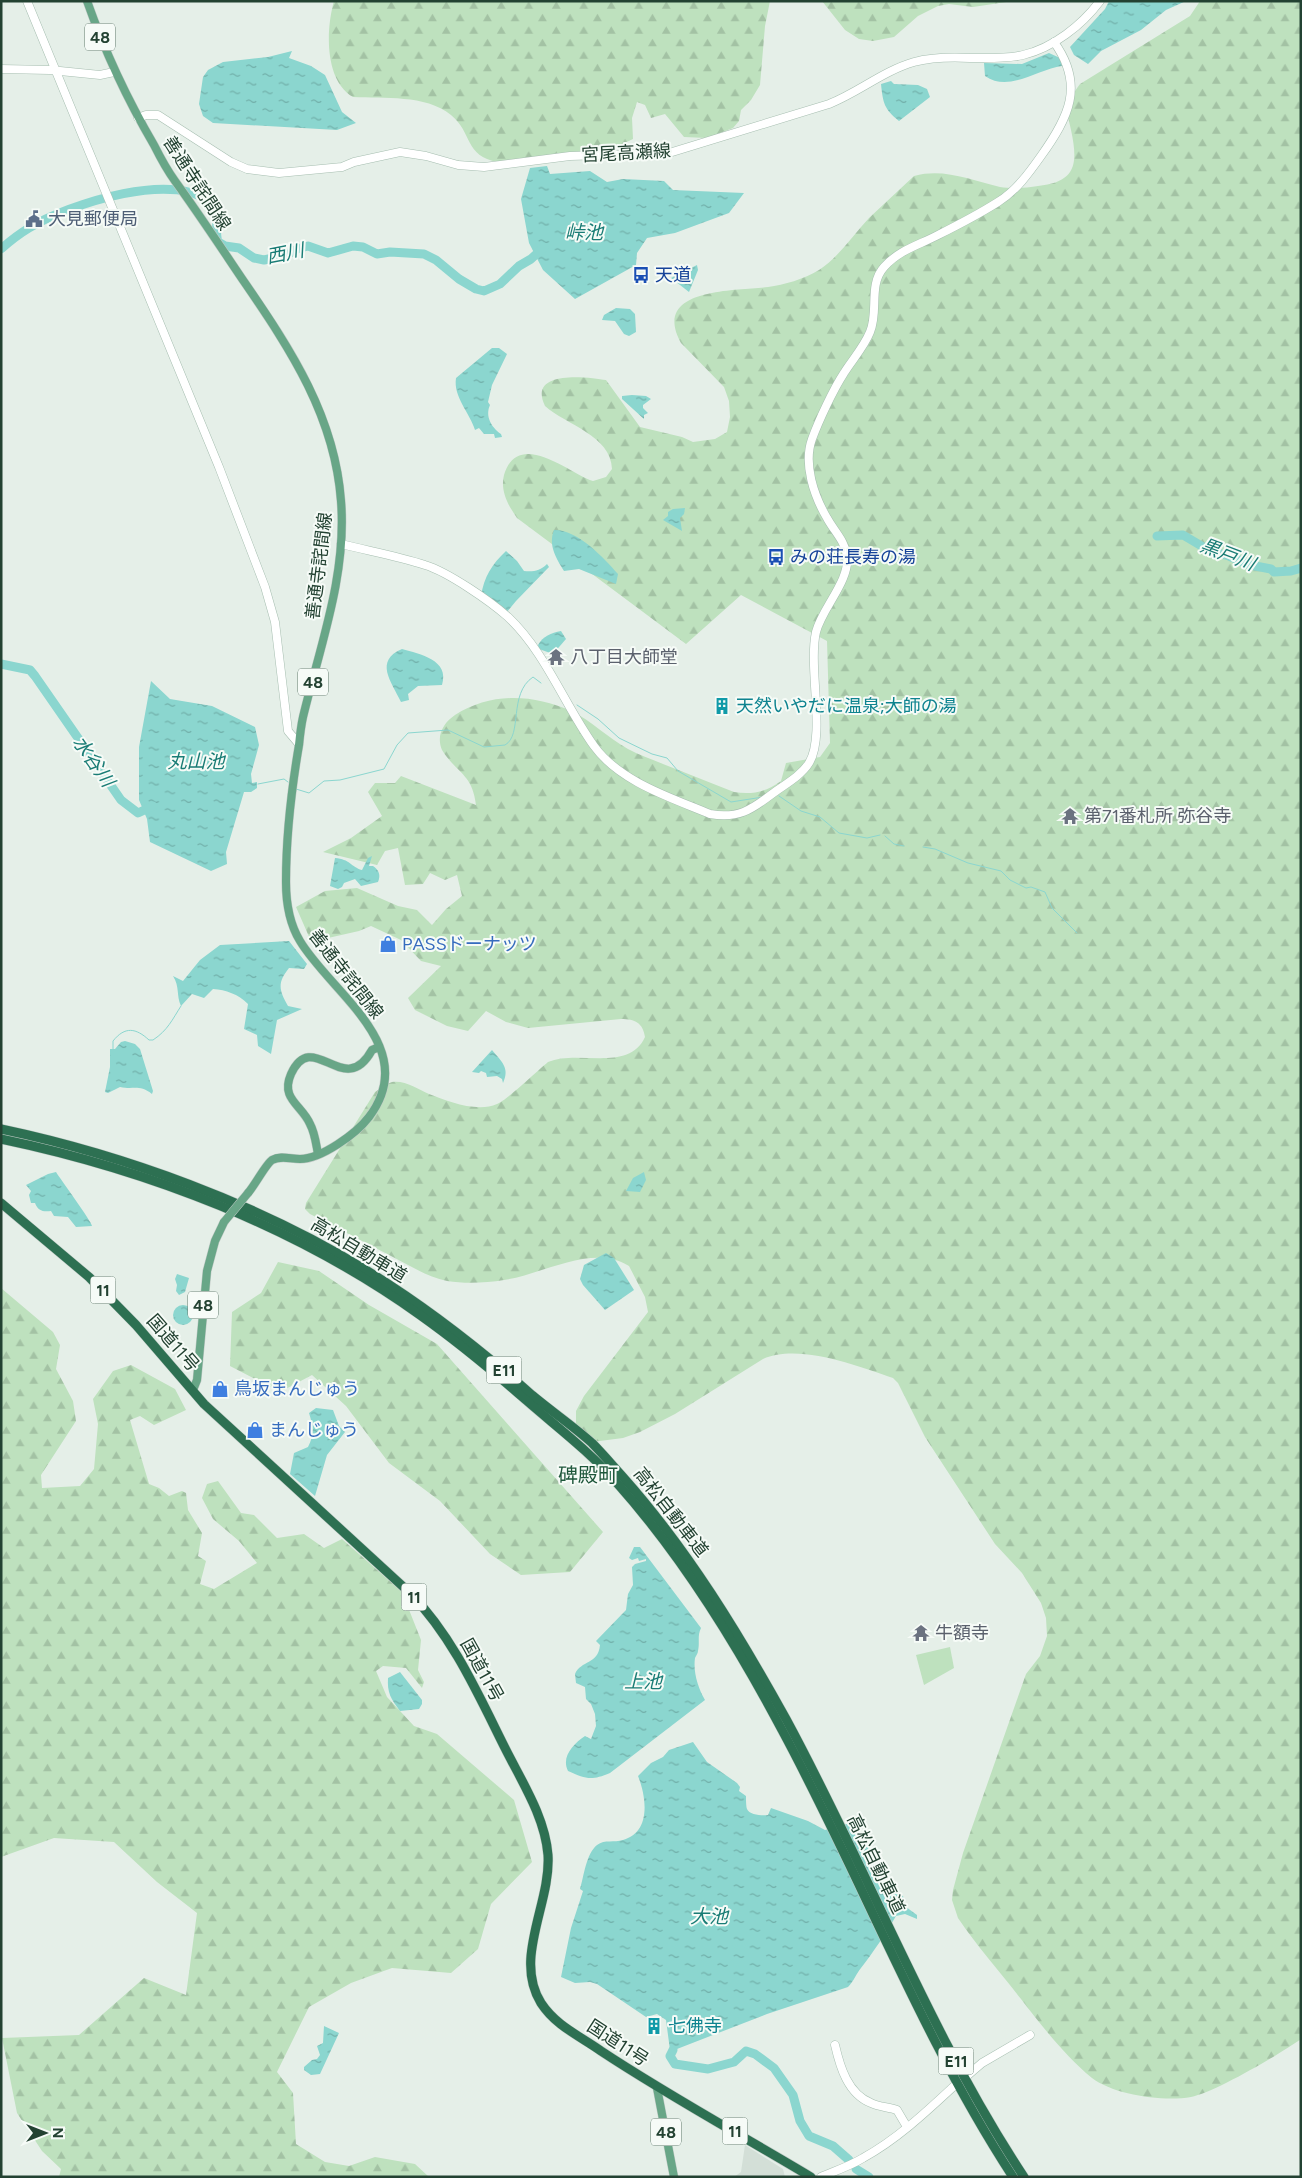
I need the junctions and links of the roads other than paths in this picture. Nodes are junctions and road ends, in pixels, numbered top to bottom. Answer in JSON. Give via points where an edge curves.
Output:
{"nodes":[{"id":1,"x":27,"y":1,"type":"edge"},
{"id":2,"x":87,"y":1,"type":"edge"},
{"id":3,"x":1100,"y":1,"type":"edge"},
{"id":4,"x":1054,"y":42,"type":"junction"},
{"id":5,"x":1,"y":69,"type":"edge"},
{"id":6,"x":56,"y":70,"type":"junction"},
{"id":7,"x":114,"y":72,"type":"junction"},
{"id":8,"x":138,"y":118,"type":"junction"},
{"id":9,"x":341,"y":544,"type":"junction"},
{"id":10,"x":299,"y":744,"type":"junction"},
{"id":11,"x":379,"y":1047,"type":"junction"},
{"id":12,"x":1,"y":1130,"type":"edge"},
{"id":13,"x":1,"y":1139,"type":"edge"},
{"id":14,"x":318,"y":1154,"type":"junction"},
{"id":15,"x":1,"y":1203,"type":"edge"},
{"id":16,"x":193,"y":1390,"type":"junction"},
{"id":17,"x":832,"y":1820,"type":"junction"},
{"id":18,"x":892,"y":1945,"type":"junction"},
{"id":19,"x":1030,"y":2035,"type":"dead end"},
{"id":20,"x":835,"y":2045,"type":"dead end"},
{"id":21,"x":968,"y":2075,"type":"dead end"},
{"id":22,"x":953,"y":2087,"type":"dead end"},
{"id":23,"x":657,"y":2088,"type":"junction"},
{"id":24,"x":907,"y":2127,"type":"junction"},
{"id":25,"x":674,"y":2177,"type":"edge"},
{"id":26,"x":811,"y":2177,"type":"edge"},
{"id":27,"x":821,"y":2177,"type":"edge"},
{"id":28,"x":1013,"y":2177,"type":"edge"},
{"id":29,"x":1024,"y":2177,"type":"edge"}],
"edges":[{"from":1,"to":6,"type":"street"},
{"from":2,"to":7,"type":"main road","name":"善通寺詫間線","number":"48"},
{"from":3,"to":4,"type":"street","name":"宮尾高瀬線"},
{"from":4,"to":8,"type":"street","name":"宮尾高瀬線","via":[[1022,56],[940,56],[913,63],[888,72],[829,104],[685,149],[656,154],[570,156],[484,167],[458,165],[400,152],[326,170],[265,172],[231,162],[158,115]]},
{"from":4,"to":9,"type":"street","via":[[1068,66],[1072,88],[1066,117],[1054,138],[1029,173],[999,202],[897,254],[882,270],[875,288],[871,331],[842,376],[812,438],[809,460],[814,488],[827,519],[842,540],[847,562],[816,635],[813,664],[816,715],[812,757],[803,770],[750,811],[736,815],[710,814],[631,777],[595,747],[534,648],[506,616],[459,582],[432,568]]},
{"from":5,"to":6,"type":"street"},
{"from":6,"to":7,"type":"street","via":[[100,75]]},
{"from":6,"to":10,"type":"street","via":[[265,587],[275,622],[288,731]]},
{"from":7,"to":8,"type":"main road","name":"善通寺詫間線","number":"48"},
{"from":8,"to":9,"type":"main road","name":"善通寺詫間線","number":"48","via":[[174,180],[279,333],[308,382],[337,464],[342,502]]},
{"from":9,"to":10,"type":"main road","name":"善通寺詫間線","number":"48","via":[[324,643],[302,720]]},
{"from":10,"to":11,"type":"main road","name":"善通寺詫間線","number":"48","via":[[290,790],[287,834],[286,886],[290,917],[305,949],[364,1017]]},
{"from":11,"to":14,"type":"main road","name":"善通寺詫間線","number":"48","via":[[384,1077],[370,1116],[351,1135]]},
{"from":11,"to":14,"type":"main road","name":"善通寺詫間線","via":[[372,1050],[366,1062],[355,1069],[344,1070],[318,1057],[308,1057],[300,1060],[291,1073],[288,1091],[310,1123]]},
{"from":12,"to":17,"type":"highway","name":"高松自動車道","number":"E11","via":[[67,1145],[132,1165],[230,1202],[302,1234],[423,1308],[490,1358],[591,1442],[654,1514],[696,1570],[788,1723]]},
{"from":13,"to":17,"type":"highway","name":"高松自動車道","number":"E11","via":[[100,1164],[155,1182],[226,1208],[295,1240],[420,1314],[485,1364],[587,1450],[664,1542],[738,1651]]},
{"from":14,"to":16,"type":"main road","name":"善通寺詫間線","number":"48","bridge":true,"via":[[303,1160],[284,1157],[272,1160],[224,1222],[214,1241],[207,1271],[197,1380]]},
{"from":15,"to":16,"type":"highway","name":"国道11号","number":"11","via":[[66,1256],[115,1302]]},
{"from":16,"to":23,"type":"highway","name":"国道11号","number":"11","via":[[257,1454],[423,1606],[446,1638],[464,1666],[544,1830],[548,1865],[531,1958],[535,1992],[558,2022]]},
{"from":17,"to":18,"type":"highway","name":"高松自動車道","number":"E11"},
{"from":18,"to":28,"type":"highway","name":"高松自動車道","number":"E11","via":[[937,2046]]},
{"from":18,"to":29,"type":"highway","name":"高松自動車道","number":"E11","via":[[979,2104]]},
{"from":19,"to":21,"type":"street"},
{"from":20,"to":24,"type":"street","via":[[850,2086],[866,2101],[897,2110]]},
{"from":22,"to":24,"type":"street"},
{"from":23,"to":25,"type":"main road","number":"48"},
{"from":23,"to":26,"type":"highway","name":"国道11号","number":"11"},
{"from":24,"to":27,"type":"street","via":[[862,2159]]}]}
